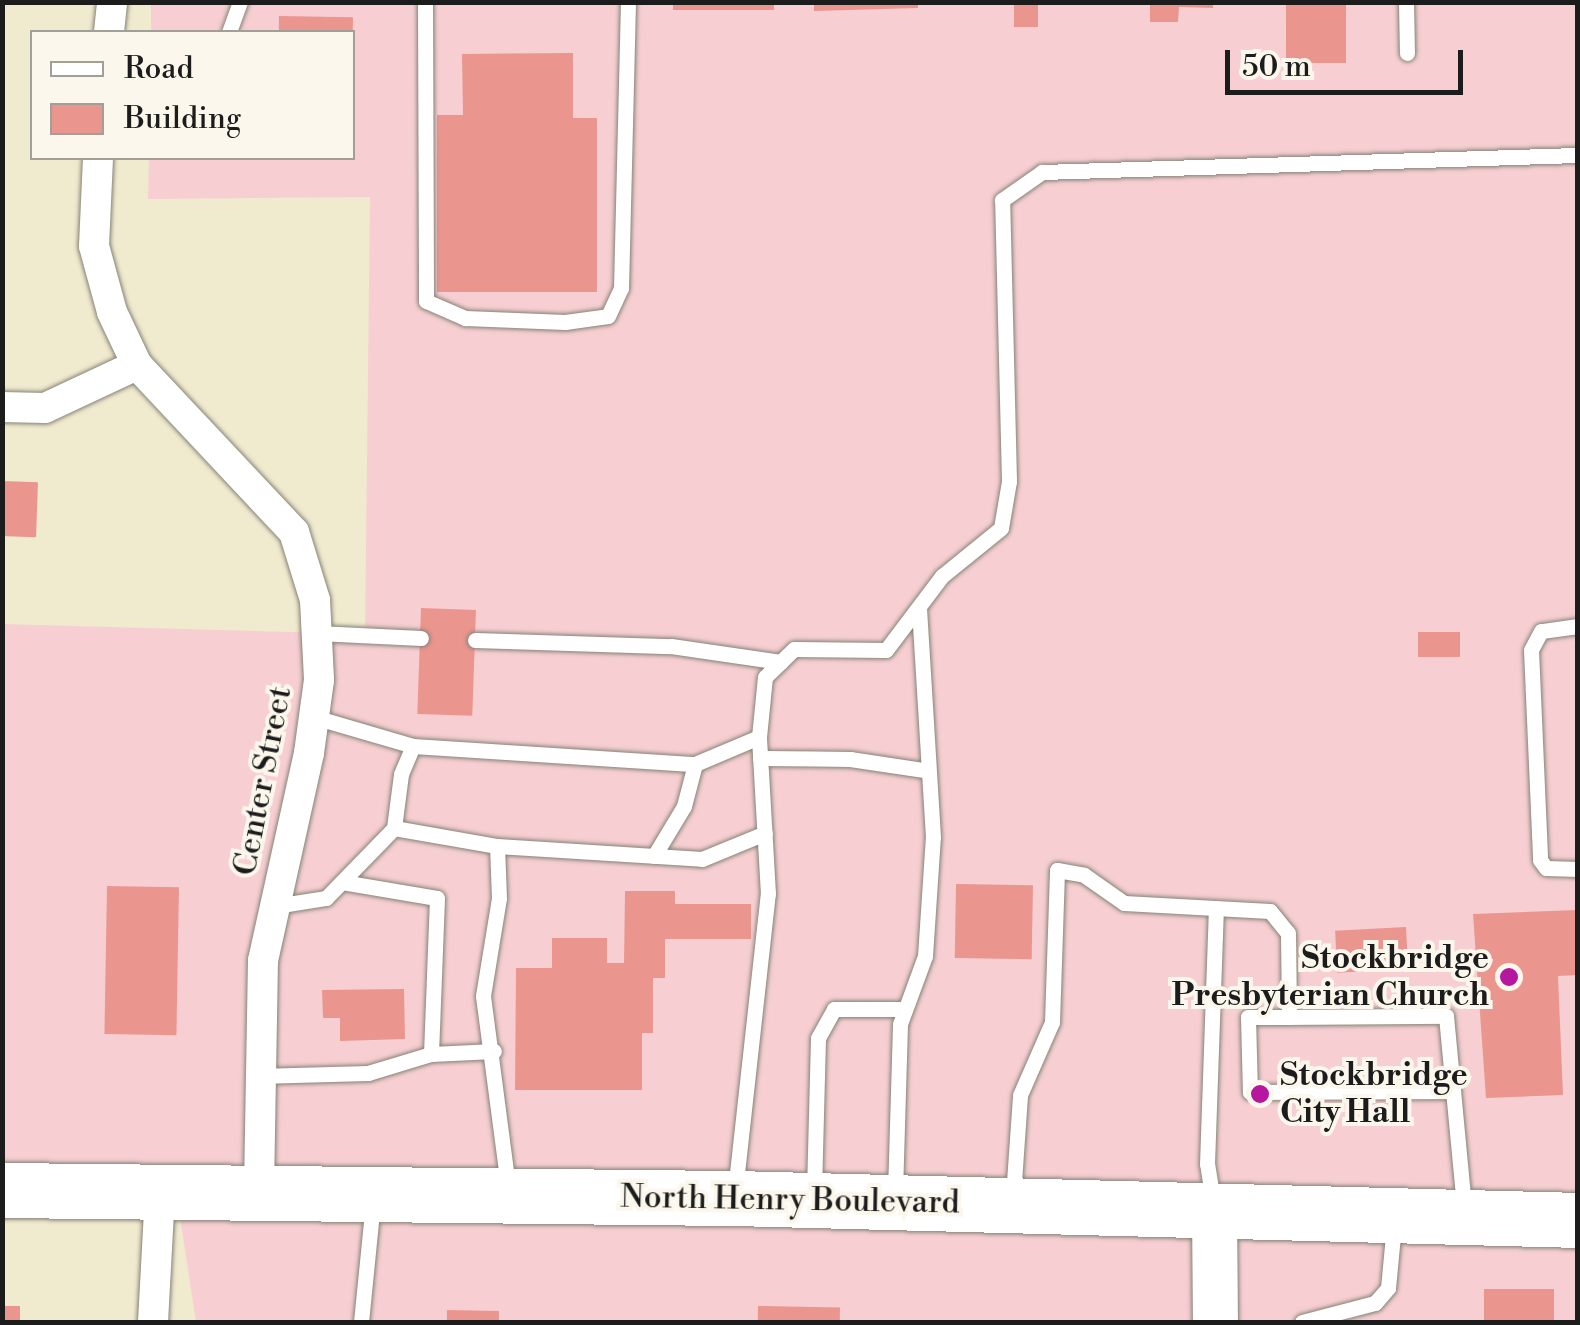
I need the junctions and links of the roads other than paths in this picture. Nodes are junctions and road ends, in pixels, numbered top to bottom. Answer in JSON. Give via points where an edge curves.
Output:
{"nodes":[{"id":1,"x":112,"y":2,"type":"edge"},
{"id":2,"x":240,"y":2,"type":"edge"},
{"id":3,"x":425,"y":2,"type":"edge"},
{"id":4,"x":628,"y":2,"type":"edge"},
{"id":5,"x":1406,"y":2,"type":"edge"},
{"id":6,"x":109,"y":30,"type":"edge"},
{"id":7,"x":230,"y":30,"type":"edge"},
{"id":8,"x":1407,"y":53,"type":"dead end"},
{"id":9,"x":1578,"y":155,"type":"edge"},
{"id":10,"x":98,"y":160,"type":"edge"},
{"id":11,"x":138,"y":365,"type":"junction"},
{"id":12,"x":2,"y":407,"type":"edge"},
{"id":13,"x":918,"y":608,"type":"junction"},
{"id":14,"x":1578,"y":626,"type":"edge"},
{"id":15,"x":316,"y":633,"type":"junction"},
{"id":16,"x":421,"y":638,"type":"dead end"},
{"id":17,"x":475,"y":640,"type":"dead end"},
{"id":18,"x":780,"y":662,"type":"junction"},
{"id":19,"x":314,"y":717,"type":"junction"},
{"id":20,"x":759,"y":737,"type":"junction"},
{"id":21,"x":412,"y":746,"type":"junction"},
{"id":22,"x":760,"y":758,"type":"junction"},
{"id":23,"x":695,"y":764,"type":"junction"},
{"id":24,"x":924,"y":770,"type":"junction"},
{"id":25,"x":394,"y":828,"type":"junction"},
{"id":26,"x":765,"y":833,"type":"junction"},
{"id":27,"x":497,"y":846,"type":"junction"},
{"id":28,"x":654,"y":856,"type":"junction"},
{"id":29,"x":1578,"y":869,"type":"edge"},
{"id":30,"x":342,"y":882,"type":"junction"},
{"id":31,"x":275,"y":906,"type":"junction"},
{"id":32,"x":1216,"y":911,"type":"junction"},
{"id":33,"x":905,"y":1010,"type":"junction"},
{"id":34,"x":1289,"y":1017,"type":"junction"},
{"id":35,"x":494,"y":1051,"type":"junction"},
{"id":36,"x":431,"y":1054,"type":"junction"},
{"id":37,"x":257,"y":1076,"type":"junction"},
{"id":38,"x":1453,"y":1091,"type":"junction"},
{"id":39,"x":2,"y":1190,"type":"edge"},
{"id":40,"x":258,"y":1190,"type":"junction"},
{"id":41,"x":374,"y":1192,"type":"junction"},
{"id":42,"x":160,"y":1194,"type":"junction"},
{"id":43,"x":510,"y":1194,"type":"junction"},
{"id":44,"x":734,"y":1198,"type":"junction"},
{"id":45,"x":813,"y":1200,"type":"junction"},
{"id":46,"x":895,"y":1202,"type":"junction"},
{"id":47,"x":1013,"y":1205,"type":"junction"},
{"id":48,"x":1214,"y":1210,"type":"junction"},
{"id":49,"x":1394,"y":1214,"type":"junction"},
{"id":50,"x":1465,"y":1216,"type":"junction"},
{"id":51,"x":1578,"y":1220,"type":"edge"},
{"id":52,"x":152,"y":1322,"type":"edge"},
{"id":53,"x":360,"y":1322,"type":"edge"},
{"id":54,"x":1215,"y":1322,"type":"edge"},
{"id":55,"x":1302,"y":1322,"type":"edge"}],
"edges":[{"from":1,"to":6,"type":"street"},
{"from":2,"to":7,"type":"lane"},
{"from":3,"to":4,"type":"lane","via":[[426,301],[465,318],[565,322],[608,316],[621,288]]},
{"from":5,"to":8,"type":"lane"},
{"from":9,"to":13,"type":"lane","via":[[1042,172],[1002,200],[1009,480],[1001,528],[942,576]]},
{"from":10,"to":11,"type":"street","name":"Center Street","via":[[94,246],[112,312]]},
{"from":11,"to":12,"type":"street","via":[[44,408]]},
{"from":11,"to":15,"type":"street","name":"Center Street","via":[[294,532],[315,600]]},
{"from":13,"to":18,"type":"lane","via":[[886,650],[794,648]]},
{"from":13,"to":24,"type":"lane"},
{"from":14,"to":29,"type":"lane","via":[[1541,631],[1531,650],[1540,860],[1546,868]]},
{"from":15,"to":16,"type":"lane"},
{"from":15,"to":19,"type":"street","name":"Center Street"},
{"from":17,"to":18,"type":"lane","via":[[671,646]]},
{"from":18,"to":20,"type":"lane","via":[[765,676]]},
{"from":19,"to":21,"type":"lane"},
{"from":19,"to":31,"type":"street","name":"Center Street"},
{"from":20,"to":22,"type":"lane"},
{"from":20,"to":23,"type":"lane"},
{"from":21,"to":23,"type":"lane"},
{"from":21,"to":25,"type":"lane","via":[[400,774]]},
{"from":22,"to":24,"type":"lane","via":[[850,759]]},
{"from":22,"to":26,"type":"lane"},
{"from":23,"to":28,"type":"lane","via":[[684,806]]},
{"from":24,"to":33,"type":"lane","via":[[933,837],[925,956]]},
{"from":25,"to":27,"type":"lane"},
{"from":25,"to":30,"type":"lane"},
{"from":26,"to":28,"type":"lane","via":[[702,859]]},
{"from":26,"to":44,"type":"lane","via":[[768,894]]},
{"from":27,"to":28,"type":"lane"},
{"from":27,"to":35,"type":"lane","via":[[499,898],[483,996]]},
{"from":30,"to":31,"type":"lane","via":[[326,898]]},
{"from":30,"to":36,"type":"lane","via":[[437,898]]},
{"from":31,"to":37,"type":"street","name":"Center Street","via":[[262,960]]},
{"from":32,"to":34,"type":"lane","via":[[1270,910],[1288,933]]},
{"from":32,"to":47,"type":"lane","via":[[1124,903],[1084,875],[1057,870],[1052,1022],[1020,1096]]},
{"from":32,"to":48,"type":"lane","via":[[1207,1164]]},
{"from":33,"to":45,"type":"lane","via":[[834,1010],[818,1038]]},
{"from":33,"to":46,"type":"lane"},
{"from":34,"to":38,"type":"lane","via":[[1446,1016]]},
{"from":34,"to":38,"type":"lane","via":[[1248,1017],[1250,1092]]},
{"from":35,"to":36,"type":"lane"},
{"from":35,"to":43,"type":"lane"},
{"from":36,"to":37,"type":"lane","via":[[368,1073]]},
{"from":37,"to":40,"type":"street","name":"Center Street"},
{"from":38,"to":50,"type":"lane"},
{"from":39,"to":42,"type":"highway","name":"North Henry Boulevard"},
{"from":40,"to":41,"type":"highway","name":"North Henry Boulevard"},
{"from":40,"to":42,"type":"highway","name":"North Henry Boulevard"},
{"from":41,"to":43,"type":"highway","name":"North Henry Boulevard"},
{"from":41,"to":53,"type":"lane"},
{"from":42,"to":52,"type":"street"},
{"from":43,"to":44,"type":"highway","name":"North Henry Boulevard"},
{"from":44,"to":45,"type":"highway","name":"North Henry Boulevard"},
{"from":45,"to":46,"type":"highway","name":"North Henry Boulevard"},
{"from":46,"to":47,"type":"highway","name":"North Henry Boulevard"},
{"from":47,"to":48,"type":"highway","name":"North Henry Boulevard"},
{"from":48,"to":49,"type":"highway","name":"North Henry Boulevard"},
{"from":48,"to":54,"type":"street"},
{"from":49,"to":50,"type":"highway","name":"North Henry Boulevard"},
{"from":49,"to":55,"type":"lane","via":[[1388,1288],[1363,1309]]},
{"from":50,"to":51,"type":"highway","name":"North Henry Boulevard"}]}
